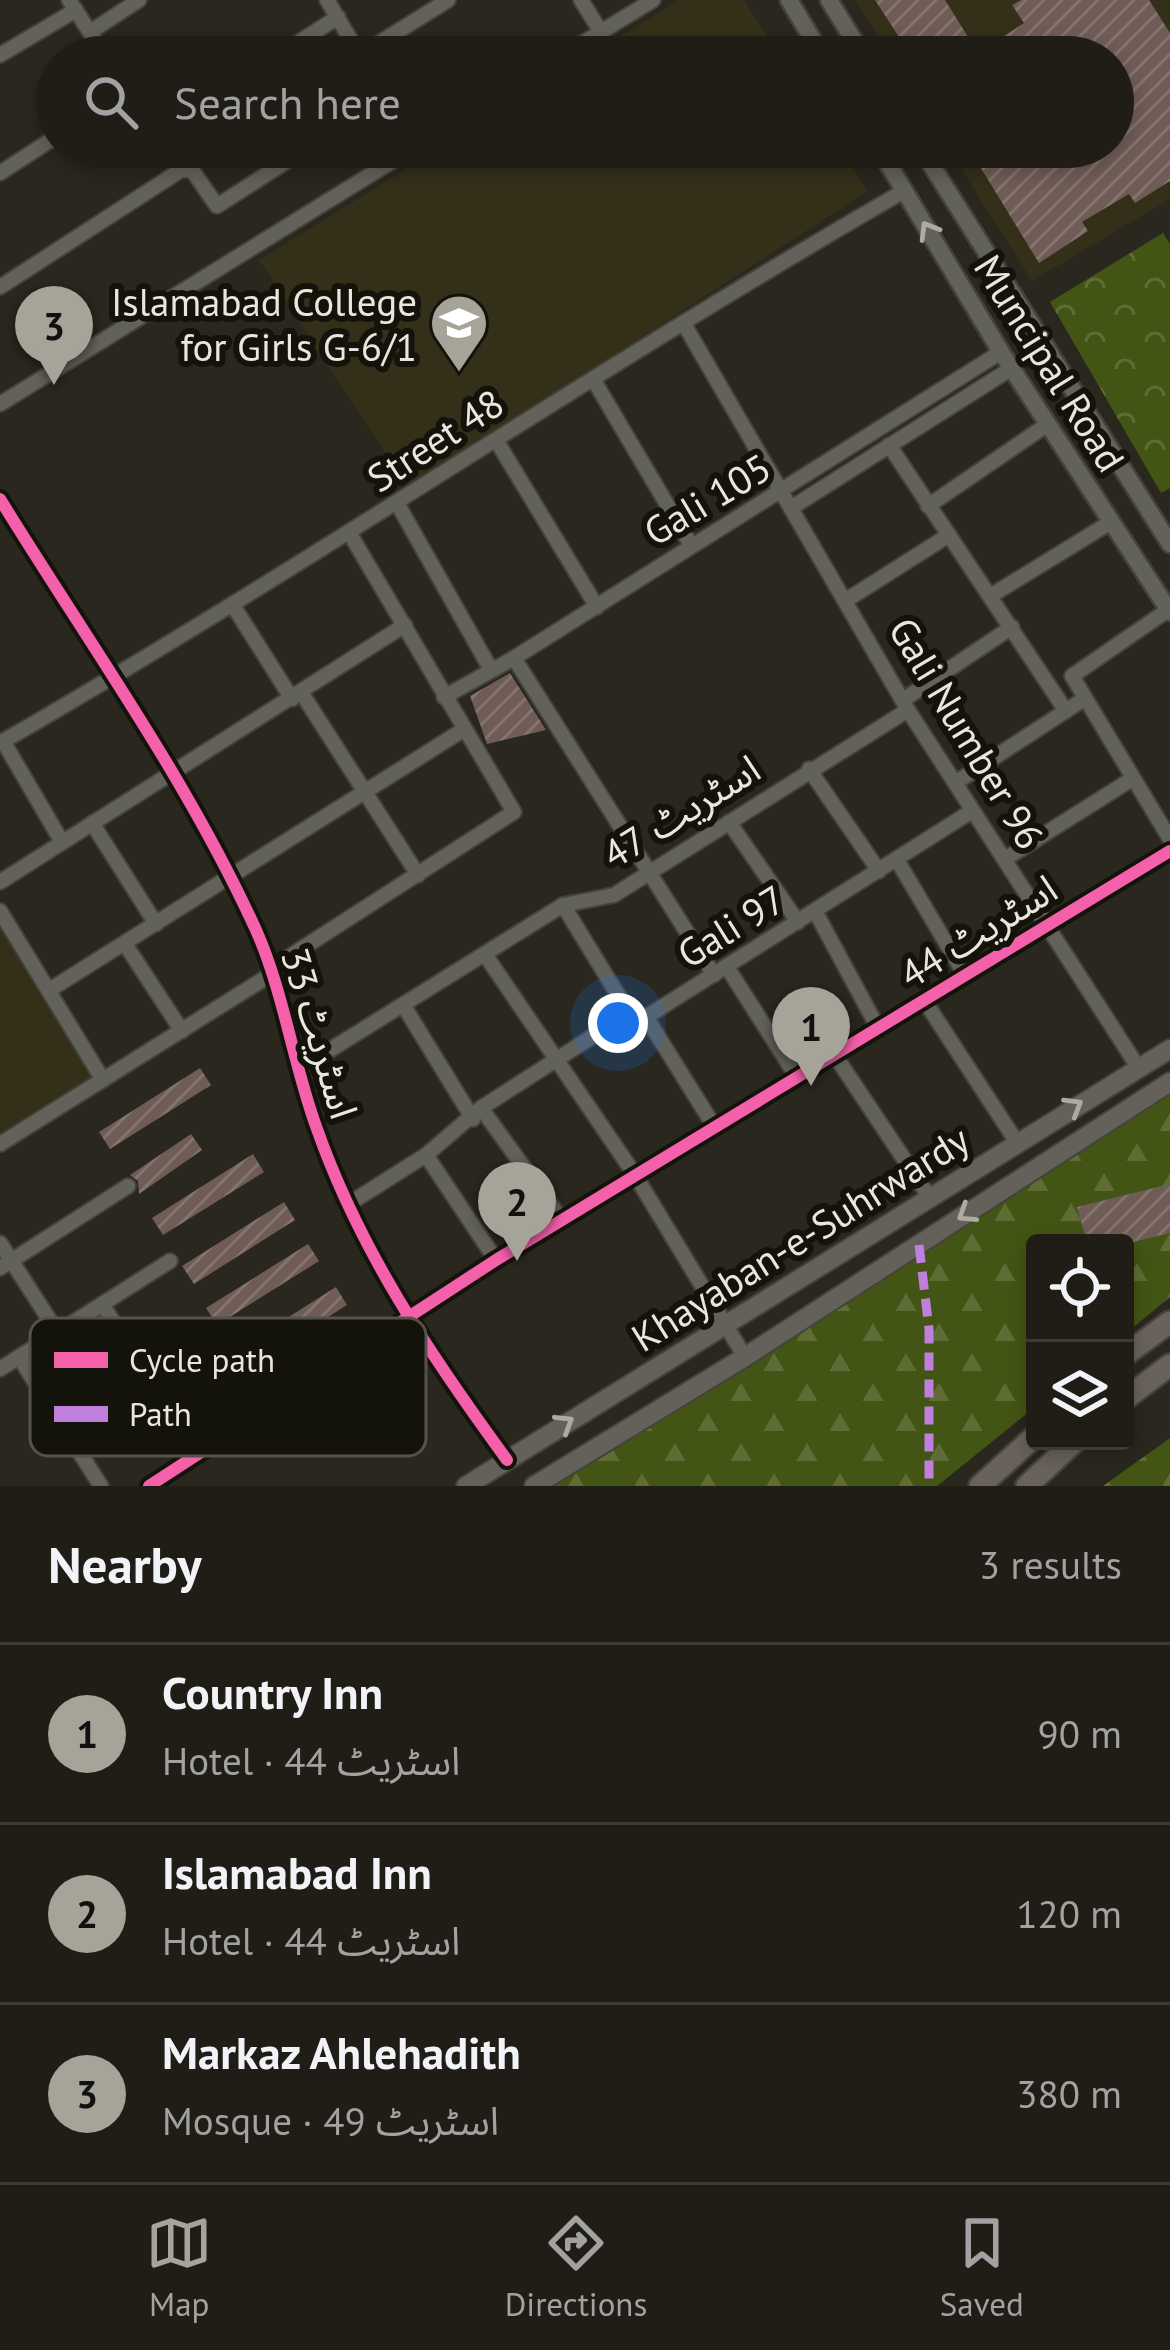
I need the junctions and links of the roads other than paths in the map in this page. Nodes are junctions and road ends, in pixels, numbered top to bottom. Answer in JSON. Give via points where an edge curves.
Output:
{"nodes":[{"id":1,"x":139,"y":0,"type":"edge"},
{"id":2,"x":327,"y":0,"type":"edge"},
{"id":3,"x":448,"y":0,"type":"edge"},
{"id":4,"x":581,"y":0,"type":"edge"},
{"id":5,"x":653,"y":0,"type":"edge"},
{"id":6,"x":789,"y":0,"type":"edge"},
{"id":7,"x":829,"y":0,"type":"edge"},
{"id":8,"x":73,"y":5,"type":"edge"},
{"id":9,"x":338,"y":17,"type":"junction"},
{"id":10,"x":90,"y":32,"type":"junction"},
{"id":11,"x":601,"y":32,"type":"junction"},
{"id":12,"x":93,"y":36,"type":"edge"},
{"id":13,"x":309,"y":36,"type":"edge"},
{"id":14,"x":349,"y":36,"type":"edge"},
{"id":15,"x":392,"y":36,"type":"edge"},
{"id":16,"x":594,"y":36,"type":"edge"},
{"id":17,"x":810,"y":36,"type":"edge"},
{"id":18,"x":851,"y":36,"type":"edge"},
{"id":19,"x":0,"y":55,"type":"edge"},
{"id":20,"x":36,"y":150,"type":"edge"},
{"id":21,"x":276,"y":168,"type":"edge"},
{"id":22,"x":382,"y":168,"type":"edge"},
{"id":23,"x":890,"y":168,"type":"edge"},
{"id":24,"x":933,"y":168,"type":"edge"},
{"id":25,"x":181,"y":170,"type":"joint"},
{"id":26,"x":0,"y":173,"type":"edge"},
{"id":27,"x":904,"y":191,"type":"junction"},
{"id":28,"x":0,"y":287,"type":"edge"},
{"id":29,"x":684,"y":324,"type":"junction"},
{"id":30,"x":1006,"y":360,"type":"junction"},
{"id":31,"x":592,"y":379,"type":"junction"},
{"id":32,"x":0,"y":404,"type":"edge"},
{"id":33,"x":1048,"y":424,"type":"junction"},
{"id":34,"x":496,"y":440,"type":"junction"},
{"id":35,"x":890,"y":446,"type":"junction"},
{"id":36,"x":781,"y":492,"type":"junction"},
{"id":37,"x":0,"y":500,"type":"edge"},
{"id":38,"x":397,"y":503,"type":"junction"},
{"id":39,"x":928,"y":506,"type":"junction"},
{"id":40,"x":791,"y":508,"type":"junction"},
{"id":41,"x":1111,"y":521,"type":"junction"},
{"id":42,"x":350,"y":534,"type":"junction"},
{"id":43,"x":949,"y":535,"type":"junction"},
{"id":44,"x":1170,"y":544,"type":"edge"},
{"id":45,"x":692,"y":545,"type":"junction"},
{"id":46,"x":992,"y":595,"type":"junction"},
{"id":47,"x":848,"y":599,"type":"junction"},
{"id":48,"x":234,"y":607,"type":"junction"},
{"id":49,"x":596,"y":607,"type":"junction"},
{"id":50,"x":1169,"y":611,"type":"edge"},
{"id":51,"x":405,"y":625,"type":"junction"},
{"id":52,"x":1012,"y":627,"type":"junction"},
{"id":53,"x":514,"y":658,"type":"junction"},
{"id":54,"x":490,"y":668,"type":"junction"},
{"id":55,"x":116,"y":676,"type":"junction"},
{"id":56,"x":296,"y":695,"type":"junction"},
{"id":57,"x":444,"y":697,"type":"junction"},
{"id":58,"x":1084,"y":699,"type":"junction"},
{"id":59,"x":906,"y":705,"type":"junction"},
{"id":60,"x":1066,"y":711,"type":"junction"},
{"id":61,"x":463,"y":730,"type":"junction"},
{"id":62,"x":2,"y":741,"type":"edge"},
{"id":63,"x":808,"y":769,"type":"junction"},
{"id":64,"x":172,"y":770,"type":"junction"},
{"id":65,"x":1132,"y":779,"type":"junction"},
{"id":66,"x":955,"y":782,"type":"junction"},
{"id":67,"x":364,"y":793,"type":"junction"},
{"id":68,"x":972,"y":811,"type":"junction"},
{"id":69,"x":729,"y":821,"type":"junction"},
{"id":70,"x":92,"y":823,"type":"junction"},
{"id":71,"x":1170,"y":839,"type":"edge"},
{"id":72,"x":62,"y":842,"type":"junction"},
{"id":73,"x":1170,"y":851,"type":"edge"},
{"id":74,"x":1005,"y":859,"type":"junction"},
{"id":75,"x":896,"y":860,"type":"junction"},
{"id":76,"x":650,"y":870,"type":"junction"},
{"id":77,"x":879,"y":871,"type":"junction"},
{"id":78,"x":418,"y":875,"type":"junction"},
{"id":79,"x":231,"y":877,"type":"junction"},
{"id":80,"x":0,"y":882,"type":"edge"},
{"id":81,"x":563,"y":905,"type":"junction"},
{"id":82,"x":0,"y":911,"type":"edge"},
{"id":83,"x":815,"y":911,"type":"junction"},
{"id":84,"x":798,"y":922,"type":"junction"},
{"id":85,"x":156,"y":924,"type":"junction"},
{"id":86,"x":1045,"y":924,"type":"junction"},
{"id":87,"x":124,"y":944,"type":"junction"},
{"id":88,"x":486,"y":956,"type":"junction"},
{"id":89,"x":720,"y":971,"type":"junction"},
{"id":90,"x":270,"y":972,"type":"junction"},
{"id":91,"x":965,"y":975,"type":"junction"},
{"id":92,"x":51,"y":989,"type":"junction"},
{"id":93,"x":923,"y":1000,"type":"junction"},
{"id":94,"x":405,"y":1008,"type":"junction"},
{"id":95,"x":629,"y":1013,"type":"junction"},
{"id":96,"x":646,"y":1017,"type":"junction"},
{"id":97,"x":878,"y":1028,"type":"junction"},
{"id":98,"x":182,"y":1030,"type":"junction"},
{"id":99,"x":1170,"y":1049,"type":"edge"},
{"id":100,"x":834,"y":1054,"type":"junction"},
{"id":101,"x":557,"y":1063,"type":"junction"},
{"id":102,"x":1138,"y":1066,"type":"junction"},
{"id":103,"x":301,"y":1068,"type":"junction"},
{"id":104,"x":797,"y":1077,"type":"junction"},
{"id":105,"x":103,"y":1079,"type":"junction"},
{"id":106,"x":1170,"y":1082,"type":"edge"},
{"id":107,"x":477,"y":1113,"type":"junction"},
{"id":108,"x":714,"y":1126,"type":"junction"},
{"id":109,"x":1016,"y":1141,"type":"junction"},
{"id":110,"x":0,"y":1144,"type":"edge"},
{"id":111,"x":426,"y":1155,"type":"junction"},
{"id":112,"x":635,"y":1175,"type":"junction"},
{"id":113,"x":128,"y":1186,"type":"dead end"},
{"id":114,"x":930,"y":1198,"type":"junction"},
{"id":115,"x":347,"y":1205,"type":"junction"},
{"id":116,"x":562,"y":1220,"type":"junction"},
{"id":117,"x":0,"y":1243,"type":"edge"},
{"id":118,"x":496,"y":1260,"type":"junction"},
{"id":119,"x":170,"y":1261,"type":"dead end"},
{"id":120,"x":6,"y":1264,"type":"edge"},
{"id":121,"x":101,"y":1304,"type":"junction"},
{"id":122,"x":47,"y":1318,"type":"edge"},
{"id":123,"x":80,"y":1318,"type":"edge"},
{"id":124,"x":110,"y":1318,"type":"edge"},
{"id":125,"x":407,"y":1318,"type":"edge"},
{"id":126,"x":411,"y":1318,"type":"edge"},
{"id":127,"x":1170,"y":1322,"type":"edge"},
{"id":128,"x":724,"y":1325,"type":"junction"},
{"id":129,"x":426,"y":1345,"type":"edge"},
{"id":130,"x":1134,"y":1348,"type":"edge"},
{"id":131,"x":30,"y":1350,"type":"edge"},
{"id":132,"x":19,"y":1357,"type":"junction"},
{"id":133,"x":746,"y":1358,"type":"junction"},
{"id":134,"x":1170,"y":1365,"type":"edge"},
{"id":135,"x":0,"y":1369,"type":"edge"},
{"id":136,"x":30,"y":1374,"type":"edge"},
{"id":137,"x":1134,"y":1392,"type":"edge"},
{"id":138,"x":1026,"y":1444,"type":"edge"},
{"id":139,"x":1065,"y":1450,"type":"edge"},
{"id":140,"x":82,"y":1456,"type":"edge"},
{"id":141,"x":196,"y":1456,"type":"edge"},
{"id":142,"x":507,"y":1460,"type":"junction"},
{"id":143,"x":101,"y":1486,"type":"edge"},
{"id":144,"x":149,"y":1486,"type":"edge"},
{"id":145,"x":466,"y":1486,"type":"edge"},
{"id":146,"x":534,"y":1486,"type":"edge"},
{"id":147,"x":980,"y":1486,"type":"edge"},
{"id":148,"x":1027,"y":1486,"type":"edge"}],
"edges":[{"from":1,"to":10,"type":"street"},
{"from":2,"to":9,"type":"street"},
{"from":3,"to":15,"type":"street"},
{"from":4,"to":11,"type":"street"},
{"from":5,"to":11,"type":"street"},
{"from":6,"to":17,"type":"street"},
{"from":7,"to":18,"type":"street"},
{"from":8,"to":10,"type":"street"},
{"from":8,"to":19,"type":"street"},
{"from":9,"to":13,"type":"street"},
{"from":9,"to":14,"type":"street"},
{"from":10,"to":12,"type":"street"},
{"from":11,"to":16,"type":"street"},
{"from":20,"to":26,"type":"street"},
{"from":21,"to":25,"type":"street","via":[[217,206],[192,170]]},
{"from":22,"to":32,"type":"street"},
{"from":23,"to":27,"type":"street","name":"Muncipal Road"},
{"from":24,"to":44,"type":"street","name":"Muncipal Road"},
{"from":25,"to":28,"type":"street"},
{"from":27,"to":29,"type":"street","name":"Street 48"},
{"from":30,"to":27,"type":"street","name":"Muncipal Road","one_way":true},
{"from":29,"to":31,"type":"street","name":"Street 48"},
{"from":29,"to":36,"type":"street","name":"Gali Number 96"},
{"from":30,"to":33,"type":"street","name":"Muncipal Road"},
{"from":30,"to":35,"type":"street"},
{"from":30,"to":36,"type":"street","name":"Gali 105"},
{"from":31,"to":34,"type":"street","name":"Street 48"},
{"from":31,"to":45,"type":"street"},
{"from":33,"to":39,"type":"street"},
{"from":33,"to":41,"type":"street","name":"Muncipal Road"},
{"from":34,"to":38,"type":"street","name":"Street 48"},
{"from":34,"to":49,"type":"street"},
{"from":35,"to":39,"type":"street"},
{"from":35,"to":40,"type":"street"},
{"from":36,"to":40,"type":"street","name":"Gali Number 96"},
{"from":36,"to":45,"type":"street","name":"Gali 105"},
{"from":37,"to":55,"type":"street","name":"اسٹریٹ 33"},
{"from":38,"to":42,"type":"street","name":"Street 48"},
{"from":38,"to":54,"type":"street"},
{"from":39,"to":43,"type":"street"},
{"from":40,"to":47,"type":"street","name":"Gali Number 96"},
{"from":41,"to":46,"type":"street"},
{"from":41,"to":50,"type":"street","name":"Muncipal Road"},
{"from":42,"to":48,"type":"street","name":"Street 48"},
{"from":42,"to":51,"type":"street"},
{"from":43,"to":46,"type":"street"},
{"from":43,"to":47,"type":"street"},
{"from":45,"to":49,"type":"street","name":"Gali 105"},
{"from":46,"to":52,"type":"street"},
{"from":47,"to":59,"type":"street","name":"Gali Number 96"},
{"from":48,"to":55,"type":"street","name":"Street 48"},
{"from":48,"to":56,"type":"street"},
{"from":49,"to":53,"type":"street","name":"Gali 105"},
{"from":50,"to":58,"type":"street","via":[[1072,676]]},
{"from":51,"to":56,"type":"street"},
{"from":51,"to":57,"type":"street"},
{"from":52,"to":59,"type":"street","name":"اسٹریٹ 47"},
{"from":52,"to":60,"type":"street"},
{"from":53,"to":54,"type":"street","name":"Gali 105"},
{"from":53,"to":76,"type":"street"},
{"from":54,"to":57,"type":"street","name":"Gali 105"},
{"from":55,"to":62,"type":"street","name":"Street 48"},
{"from":55,"to":64,"type":"street","name":"اسٹریٹ 33"},
{"from":56,"to":64,"type":"street"},
{"from":56,"to":67,"type":"street"},
{"from":57,"to":61,"type":"street"},
{"from":58,"to":60,"type":"street"},
{"from":58,"to":65,"type":"street"},
{"from":59,"to":63,"type":"street","name":"اسٹریٹ 47"},
{"from":59,"to":66,"type":"street","name":"Gali Number 96"},
{"from":60,"to":66,"type":"street"},
{"from":61,"to":67,"type":"street"},
{"from":61,"to":78,"type":"street","via":[[514,812]]},
{"from":62,"to":72,"type":"street"},
{"from":63,"to":69,"type":"street","name":"اسٹریٹ 47"},
{"from":63,"to":77,"type":"street"},
{"from":64,"to":70,"type":"street"},
{"from":64,"to":79,"type":"street","name":"اسٹریٹ 33"},
{"from":65,"to":71,"type":"street"},
{"from":65,"to":74,"type":"street"},
{"from":66,"to":68,"type":"street","name":"Gali Number 96"},
{"from":67,"to":78,"type":"street"},
{"from":67,"to":79,"type":"street"},
{"from":68,"to":74,"type":"street","name":"Gali Number 96"},
{"from":68,"to":75,"type":"street","name":"Gali 97"},
{"from":69,"to":76,"type":"street","name":"اسٹریٹ 47"},
{"from":69,"to":84,"type":"street"},
{"from":70,"to":72,"type":"street"},
{"from":70,"to":85,"type":"street"},
{"from":72,"to":80,"type":"street"},
{"from":73,"to":86,"type":"street","name":"اسٹریٹ 44"},
{"from":74,"to":86,"type":"street","name":"Gali Number 96"},
{"from":75,"to":77,"type":"street","name":"Gali 97"},
{"from":75,"to":91,"type":"street"},
{"from":76,"to":81,"type":"street","name":"اسٹریٹ 47","via":[[614,895]]},
{"from":76,"to":89,"type":"street"},
{"from":77,"to":83,"type":"street","name":"Gali 97"},
{"from":78,"to":90,"type":"street"},
{"from":79,"to":85,"type":"street"},
{"from":79,"to":90,"type":"street","name":"اسٹریٹ 33"},
{"from":81,"to":88,"type":"street","name":"اسٹریٹ 47"},
{"from":81,"to":95,"type":"street"},
{"from":82,"to":92,"type":"street"},
{"from":83,"to":84,"type":"street","name":"Gali 97"},
{"from":83,"to":97,"type":"street"},
{"from":84,"to":89,"type":"street","name":"Gali 97"},
{"from":85,"to":87,"type":"street"},
{"from":86,"to":91,"type":"street","name":"اسٹریٹ 44"},
{"from":86,"to":102,"type":"street","name":"Gali Number 96"},
{"from":87,"to":92,"type":"street"},
{"from":87,"to":98,"type":"street"},
{"from":88,"to":94,"type":"street","name":"اسٹریٹ 47"},
{"from":88,"to":101,"type":"street"},
{"from":89,"to":96,"type":"street","name":"Gali 97"},
{"from":89,"to":104,"type":"street"},
{"from":90,"to":98,"type":"street"},
{"from":90,"to":103,"type":"street","name":"اسٹریٹ 33"},
{"from":91,"to":93,"type":"street","name":"اسٹریٹ 44"},
{"from":92,"to":105,"type":"street"},
{"from":93,"to":97,"type":"street","name":"اسٹریٹ 44"},
{"from":93,"to":109,"type":"street"},
{"from":94,"to":103,"type":"street","name":"اسٹریٹ 47"},
{"from":94,"to":107,"type":"street"},
{"from":95,"to":96,"type":"street"},
{"from":95,"to":101,"type":"street"},
{"from":96,"to":108,"type":"street"},
{"from":97,"to":100,"type":"street","name":"اسٹریٹ 44"},
{"from":98,"to":105,"type":"street"},
{"from":99,"to":102,"type":"main road","name":"Khayaban-e-Suhrwardy"},
{"from":100,"to":104,"type":"street","name":"اسٹریٹ 44"},
{"from":100,"to":114,"type":"street"},
{"from":101,"to":107,"type":"street"},
{"from":101,"to":112,"type":"street"},
{"from":109,"to":102,"type":"main road","name":"Khayaban-e-Suhrwardy","one_way":true},
{"from":103,"to":115,"type":"street","name":"اسٹریٹ 33"},
{"from":104,"to":108,"type":"street","name":"اسٹریٹ 44"},
{"from":105,"to":110,"type":"street"},
{"from":106,"to":133,"type":"main road","name":"Khayaban-e-Suhrwardy","one_way":true},
{"from":107,"to":111,"type":"street"},
{"from":107,"to":116,"type":"street"},
{"from":108,"to":112,"type":"street","name":"اسٹریٹ 44"},
{"from":109,"to":114,"type":"main road","name":"Khayaban-e-Suhrwardy"},
{"from":111,"to":115,"type":"street"},
{"from":111,"to":118,"type":"street"},
{"from":112,"to":116,"type":"street","name":"اسٹریٹ 44"},
{"from":112,"to":128,"type":"street"},
{"from":113,"to":120,"type":"street"},
{"from":114,"to":128,"type":"main road","name":"Khayaban-e-Suhrwardy"},
{"from":115,"to":125,"type":"street","name":"اسٹریٹ 33"},
{"from":116,"to":118,"type":"street","name":"اسٹریٹ 44"},
{"from":117,"to":120,"type":"street"},
{"from":118,"to":126,"type":"street","name":"اسٹریٹ 44"},
{"from":119,"to":121,"type":"street"},
{"from":120,"to":122,"type":"street"},
{"from":121,"to":123,"type":"street"},
{"from":121,"to":124,"type":"street"},
{"from":127,"to":130,"type":"highway"},
{"from":128,"to":133,"type":"street"},
{"from":142,"to":128,"type":"main road","name":"Khayaban-e-Suhrwardy","one_way":true},
{"from":129,"to":142,"type":"street","name":"اسٹریٹ 33"},
{"from":131,"to":132,"type":"street"},
{"from":132,"to":135,"type":"street"},
{"from":132,"to":136,"type":"street"},
{"from":133,"to":146,"type":"main road","name":"Khayaban-e-Suhrwardy"},
{"from":134,"to":137,"type":"highway"},
{"from":138,"to":147,"type":"highway"},
{"from":139,"to":148,"type":"highway"},
{"from":140,"to":143,"type":"street"},
{"from":141,"to":144,"type":"street","name":"اسٹریٹ 44"},
{"from":142,"to":145,"type":"main road","name":"Khayaban-e-Suhrwardy"}]}
